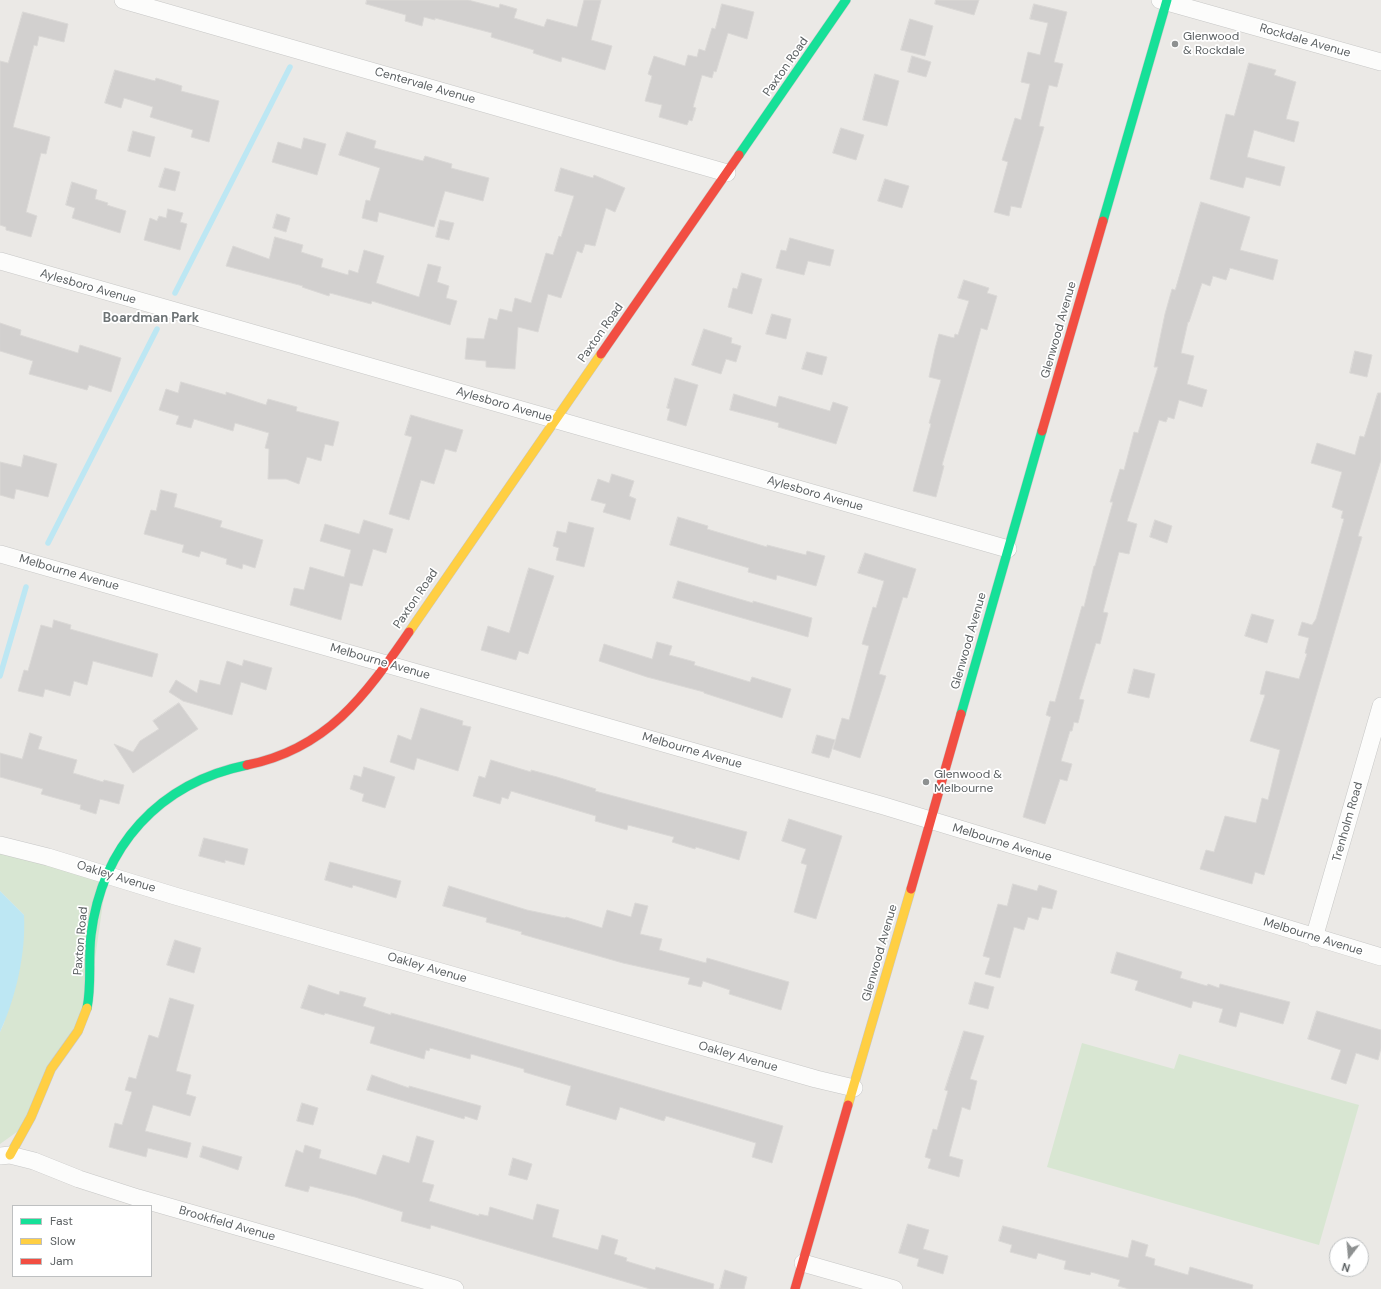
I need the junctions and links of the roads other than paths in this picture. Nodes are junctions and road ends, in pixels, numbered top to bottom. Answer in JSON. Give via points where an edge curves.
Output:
{"nodes":[{"id":1,"x":123,"y":0,"type":"edge"},
{"id":2,"x":846,"y":0,"type":"edge"},
{"id":3,"x":1164,"y":1,"type":"edge"},
{"id":4,"x":1381,"y":62,"type":"edge"},
{"id":5,"x":727,"y":173,"type":"junction"},
{"id":6,"x":0,"y":261,"type":"edge"},
{"id":7,"x":556,"y":420,"type":"junction"},
{"id":8,"x":1008,"y":549,"type":"junction"},
{"id":9,"x":0,"y":554,"type":"edge"},
{"id":10,"x":385,"y":664,"type":"junction"},
{"id":11,"x":1381,"y":706,"type":"edge"},
{"id":12,"x":930,"y":821,"type":"junction"},
{"id":13,"x":0,"y":845,"type":"edge"},
{"id":14,"x":107,"y":875,"type":"junction"},
{"id":15,"x":1314,"y":938,"type":"junction"},
{"id":16,"x":1381,"y":957,"type":"edge"},
{"id":17,"x":854,"y":1088,"type":"junction"},
{"id":18,"x":5,"y":1156,"type":"edge"},
{"id":19,"x":802,"y":1263,"type":"junction"},
{"id":20,"x":455,"y":1289,"type":"edge"},
{"id":21,"x":795,"y":1289,"type":"edge"},
{"id":22,"x":894,"y":1289,"type":"edge"}],
"edges":[{"from":1,"to":5,"type":"street","name":"Centervale Avenue"},
{"from":2,"to":5,"type":"street","name":"Paxton Road"},
{"from":3,"to":4,"type":"street","name":"Rockdale Avenue"},
{"from":3,"to":8,"type":"street","name":"Glenwood Avenue"},
{"from":5,"to":7,"type":"street","name":"Paxton Road"},
{"from":6,"to":7,"type":"street","name":"Aylesboro Avenue"},
{"from":7,"to":8,"type":"street","name":"Aylesboro Avenue"},
{"from":7,"to":10,"type":"street","name":"Paxton Road"},
{"from":8,"to":12,"type":"street","name":"Glenwood Avenue"},
{"from":9,"to":10,"type":"street","name":"Melbourne Avenue"},
{"from":10,"to":12,"type":"street","name":"Melbourne Avenue"},
{"from":10,"to":14,"type":"street","name":"Paxton Road","via":[[356,703],[332,727],[314,740],[278,758],[206,778],[181,790],[161,804],[140,822],[119,848]]},
{"from":11,"to":15,"type":"street","name":"Trenholm Road"},
{"from":12,"to":15,"type":"street","name":"Melbourne Avenue"},
{"from":12,"to":17,"type":"street","name":"Glenwood Avenue"},
{"from":13,"to":14,"type":"street","name":"Oakley Avenue"},
{"from":14,"to":17,"type":"street","name":"Oakley Avenue"},
{"from":14,"to":18,"type":"street","name":"Paxton Road","via":[[98,896],[92,924],[89,1000],[85,1018],[55,1060],[43,1082],[28,1124]]},
{"from":15,"to":16,"type":"street","name":"Melbourne Avenue"},
{"from":17,"to":19,"type":"street","name":"Glenwood Avenue"},
{"from":18,"to":20,"type":"street","name":"Brookfield Avenue","via":[[34,1161],[138,1198]]},
{"from":19,"to":21,"type":"street","name":"Glenwood Avenue"},
{"from":19,"to":22,"type":"street"}]}
